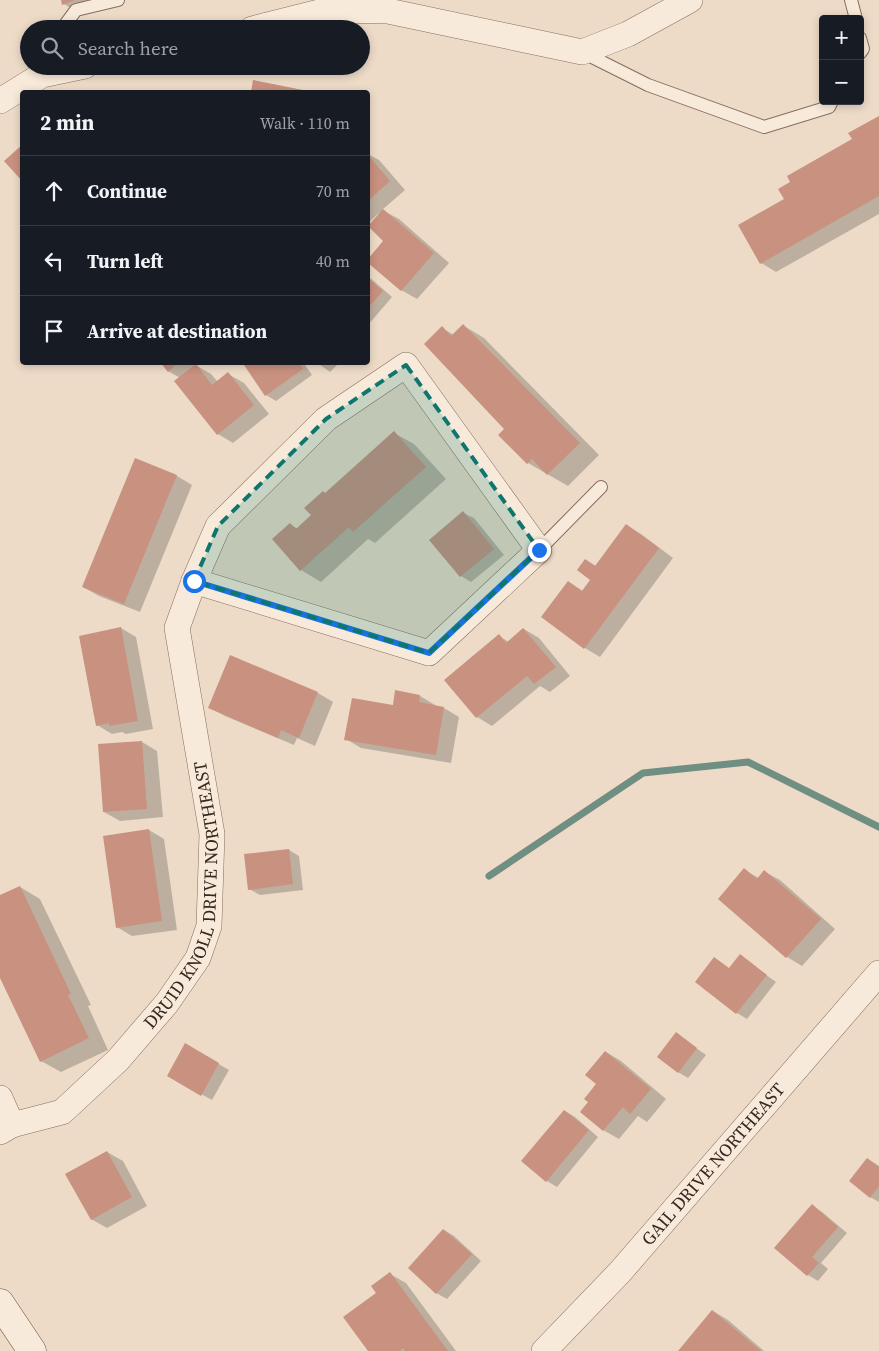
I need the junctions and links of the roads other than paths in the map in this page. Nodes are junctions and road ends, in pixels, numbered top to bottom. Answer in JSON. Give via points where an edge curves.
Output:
{"nodes":[{"id":1,"x":118,"y":0,"type":"edge"},
{"id":2,"x":690,"y":0,"type":"edge"},
{"id":3,"x":851,"y":0,"type":"edge"},
{"id":4,"x":855,"y":15,"type":"edge"},
{"id":5,"x":69,"y":20,"type":"edge"},
{"id":6,"x":288,"y":20,"type":"edge"},
{"id":7,"x":582,"y":52,"type":"junction"},
{"id":8,"x":52,"y":77,"type":"edge"},
{"id":9,"x":23,"y":90,"type":"edge"},
{"id":10,"x":20,"y":91,"type":"edge"},
{"id":11,"x":0,"y":100,"type":"edge"},
{"id":12,"x":830,"y":105,"type":"edge"},
{"id":13,"x":601,"y":486,"type":"dead end"},
{"id":14,"x":539,"y":550,"type":"junction"},
{"id":15,"x":194,"y":581,"type":"junction"},
{"id":16,"x":879,"y":973,"type":"edge"},
{"id":17,"x":0,"y":1098,"type":"edge"},
{"id":18,"x":6,"y":1128,"type":"edge"},
{"id":19,"x":0,"y":1303,"type":"edge"},
{"id":20,"x":32,"y":1351,"type":"edge"},
{"id":21,"x":544,"y":1351,"type":"edge"}],
"edges":[{"from":1,"to":5,"type":"lane","via":[[76,10]]},
{"from":2,"to":7,"type":"street","via":[[628,34]]},
{"from":3,"to":4,"type":"lane"},
{"from":6,"to":7,"type":"street","via":[[327,10],[388,11]]},
{"from":7,"to":12,"type":"lane","via":[[648,85],[764,127]]},
{"from":8,"to":9,"type":"street"},
{"from":10,"to":11,"type":"street"},
{"from":13,"to":14,"type":"lane"},
{"from":14,"to":15,"type":"street","via":[[429,653]]},
{"from":14,"to":15,"type":"street","name":"DRUID KNOLL DRIVE NORTHEAST","via":[[406,365],[326,419],[218,526]]},
{"from":15,"to":18,"type":"street","name":"DRUID KNOLL DRIVE NORTHEAST","via":[[177,628],[212,834],[209,926],[198,958],[167,1003],[118,1060],[62,1112]]},
{"from":16,"to":21,"type":"street","name":"GAIL DRIVE NORTHEAST","via":[[620,1272]]},
{"from":17,"to":18,"type":"street"},
{"from":19,"to":20,"type":"main road"}]}
